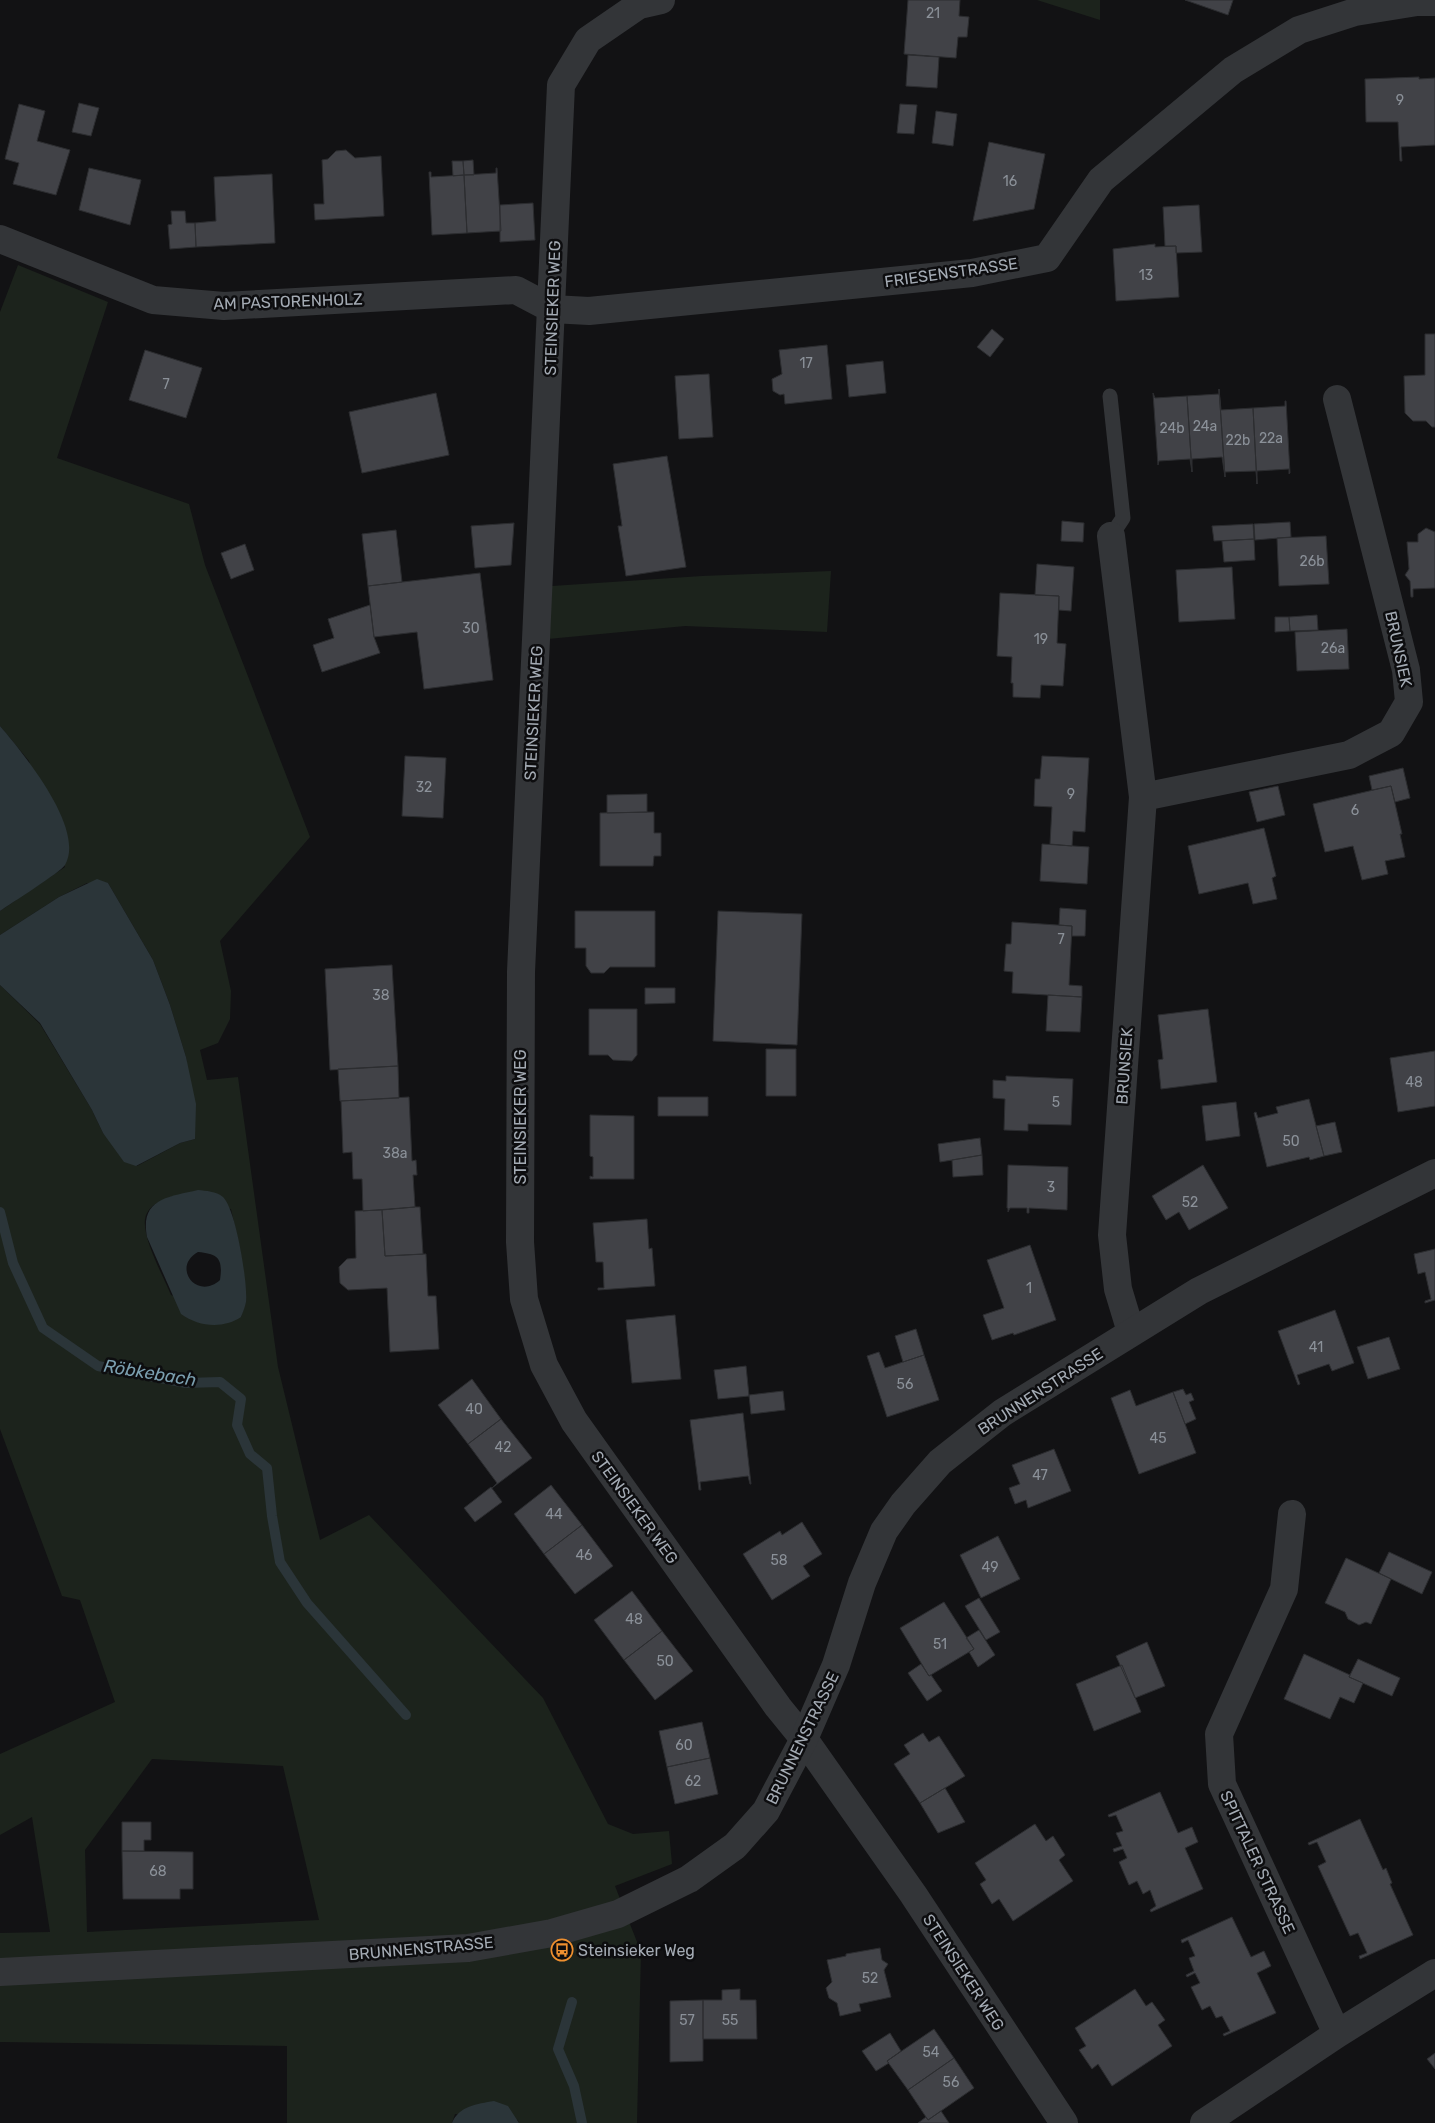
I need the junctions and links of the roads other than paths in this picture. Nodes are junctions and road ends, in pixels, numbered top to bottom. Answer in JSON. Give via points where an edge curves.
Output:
{"nodes":[{"id":1,"x":662,"y":0,"type":"edge"},
{"id":2,"x":1435,"y":2,"type":"edge"},
{"id":3,"x":0,"y":239,"type":"edge"},
{"id":4,"x":552,"y":309,"type":"junction"},
{"id":5,"x":1110,"y":396,"type":"dead end"},
{"id":6,"x":1337,"y":399,"type":"dead end"},
{"id":7,"x":1111,"y":536,"type":"joint"},
{"id":8,"x":1143,"y":797,"type":"junction"},
{"id":9,"x":1435,"y":1173,"type":"edge"},
{"id":10,"x":1131,"y":1332,"type":"junction"},
{"id":11,"x":1292,"y":1514,"type":"dead end"},
{"id":12,"x":804,"y":1739,"type":"junction"},
{"id":13,"x":0,"y":1972,"type":"edge"},
{"id":14,"x":1435,"y":1973,"type":"edge"},
{"id":15,"x":1337,"y":2034,"type":"junction"},
{"id":16,"x":1064,"y":2123,"type":"edge"},
{"id":17,"x":1204,"y":2123,"type":"edge"}],
"edges":[{"from":1,"to":4,"type":"street","name":"STEINSIEKER WEG","via":[[639,5],[588,40],[561,85]]},
{"from":2,"to":4,"type":"street","name":"FRIESENSTRASSE","via":[[1355,12],[1299,30],[1233,70],[1101,180],[1047,258],[972,273],[589,312]]},
{"from":3,"to":4,"type":"street","name":"AM PASTORENHOLZ","via":[[153,300],[224,306],[516,290]]},
{"from":4,"to":12,"type":"street","name":"STEINSIEKER WEG","via":[[521,972],[520,1242],[524,1299],[544,1365],[574,1421]]},
{"from":5,"to":7,"type":"lane","via":[[1123,518]]},
{"from":6,"to":8,"type":"street","name":"BRUNSIEK","via":[[1406,670],[1409,702],[1391,733],[1349,754]]},
{"from":7,"to":8,"type":"street","name":"BRUNSIEK"},
{"from":8,"to":10,"type":"street","name":"BRUNSIEK","via":[[1112,1235],[1118,1288]]},
{"from":9,"to":10,"type":"street","name":"BRUNNENSTRASSE","via":[[1200,1291]]},
{"from":10,"to":12,"type":"street","name":"BRUNNENSTRASSE","via":[[1002,1413],[940,1462],[903,1504],[884,1531],[862,1584],[836,1665]]},
{"from":11,"to":15,"type":"street","name":"SPITTALER STRASSE","via":[[1284,1589],[1219,1734],[1222,1784]]},
{"from":12,"to":13,"type":"street","name":"BRUNNENSTRASSE","via":[[766,1812],[735,1846],[689,1879],[618,1914],[552,1933],[468,1948]]},
{"from":12,"to":16,"type":"street","name":"STEINSIEKER WEG","via":[[913,1894]]},
{"from":14,"to":15,"type":"street"},
{"from":15,"to":17,"type":"street"}]}
